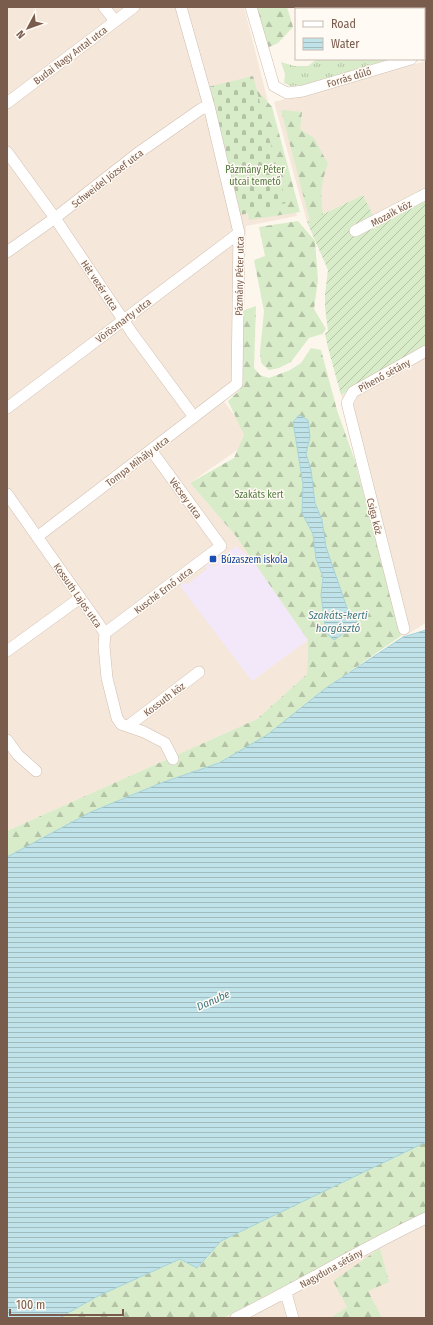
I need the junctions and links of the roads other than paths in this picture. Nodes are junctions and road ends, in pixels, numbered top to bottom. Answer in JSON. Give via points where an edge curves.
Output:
{"nodes":[{"id":1,"x":104,"y":7,"type":"edge"},
{"id":2,"x":134,"y":7,"type":"edge"},
{"id":3,"x":181,"y":7,"type":"edge"},
{"id":4,"x":251,"y":7,"type":"edge"},
{"id":5,"x":115,"y":21,"type":"junction"},
{"id":6,"x":408,"y":60,"type":"edge"},
{"id":7,"x":7,"y":103,"type":"edge"},
{"id":8,"x":209,"y":106,"type":"junction"},
{"id":9,"x":7,"y":152,"type":"edge"},
{"id":10,"x":426,"y":194,"type":"edge"},
{"id":11,"x":55,"y":218,"type":"junction"},
{"id":12,"x":355,"y":231,"type":"dead end"},
{"id":13,"x":239,"y":233,"type":"junction"},
{"id":14,"x":7,"y":252,"type":"edge"},
{"id":15,"x":124,"y":320,"type":"junction"},
{"id":16,"x":426,"y":351,"type":"edge"},
{"id":17,"x":237,"y":384,"type":"joint"},
{"id":18,"x":347,"y":403,"type":"joint"},
{"id":19,"x":7,"y":408,"type":"edge"},
{"id":20,"x":194,"y":417,"type":"junction"},
{"id":21,"x":151,"y":450,"type":"junction"},
{"id":22,"x":7,"y":494,"type":"edge"},
{"id":23,"x":38,"y":537,"type":"junction"},
{"id":24,"x":222,"y":546,"type":"joint"},
{"id":25,"x":80,"y":598,"type":"junction"},
{"id":26,"x":404,"y":629,"type":"dead end"},
{"id":27,"x":105,"y":633,"type":"junction"},
{"id":28,"x":7,"y":651,"type":"edge"},
{"id":29,"x":199,"y":672,"type":"dead end"},
{"id":30,"x":128,"y":726,"type":"junction"},
{"id":31,"x":7,"y":740,"type":"edge"},
{"id":32,"x":173,"y":759,"type":"dead end"},
{"id":33,"x":36,"y":771,"type":"dead end"},
{"id":34,"x":426,"y":1218,"type":"edge"},
{"id":35,"x":286,"y":1293,"type":"junction"},
{"id":36,"x":236,"y":1318,"type":"edge"},
{"id":37,"x":293,"y":1318,"type":"edge"}],
"edges":[{"from":1,"to":5,"type":"street"},
{"from":2,"to":5,"type":"street","name":"Budai Nagy Antal utca"},
{"from":3,"to":8,"type":"street","name":"Pázmány Péter utca"},
{"from":4,"to":6,"type":"street","name":"Forrás dűlő","via":[[274,86],[287,93],[303,91]]},
{"from":5,"to":7,"type":"street","name":"Budai Nagy Antal utca"},
{"from":8,"to":11,"type":"street","name":"Schweidel József utca","via":[[138,153]]},
{"from":8,"to":13,"type":"street","name":"Pázmány Péter utca"},
{"from":9,"to":11,"type":"street","name":"Hét vezér utca"},
{"from":10,"to":12,"type":"street","name":"Mozaik köz"},
{"from":11,"to":14,"type":"street","name":"Schweidel József utca"},
{"from":11,"to":15,"type":"street","name":"Hét vezér utca"},
{"from":13,"to":15,"type":"street","name":"Vörösmarty utca"},
{"from":13,"to":17,"type":"street","name":"Pázmány Péter utca"},
{"from":15,"to":19,"type":"street","name":"Vörösmarty utca"},
{"from":15,"to":20,"type":"street","name":"Hét vezér utca"},
{"from":16,"to":18,"type":"street","name":"Pihenő sétány","via":[[353,392]]},
{"from":17,"to":20,"type":"street","name":"Tompa Mihály utca"},
{"from":18,"to":26,"type":"street","name":"Csiga köz"},
{"from":20,"to":21,"type":"street","name":"Tompa Mihály utca"},
{"from":21,"to":23,"type":"street","name":"Tompa Mihály utca"},
{"from":21,"to":24,"type":"street","name":"Vécsey utca"},
{"from":22,"to":23,"type":"street","name":"Kossuth Lajos utca"},
{"from":23,"to":25,"type":"street","name":"Kossuth Lajos utca"},
{"from":24,"to":27,"type":"street","name":"Kusché Ernő utca"},
{"from":25,"to":27,"type":"street","name":"Kossuth Lajos utca"},
{"from":25,"to":28,"type":"street"},
{"from":27,"to":30,"type":"street","name":"Kossuth Lajos utca","via":[[106,678],[117,718],[121,724]]},
{"from":29,"to":30,"type":"street","name":"Kossuth köz"},
{"from":30,"to":32,"type":"street","via":[[165,743]]},
{"from":31,"to":33,"type":"street","via":[[18,755]]},
{"from":34,"to":35,"type":"street","name":"Nagyduna sétány"},
{"from":35,"to":36,"type":"street","name":"Nagyduna sétány"},
{"from":35,"to":37,"type":"street"}]}
